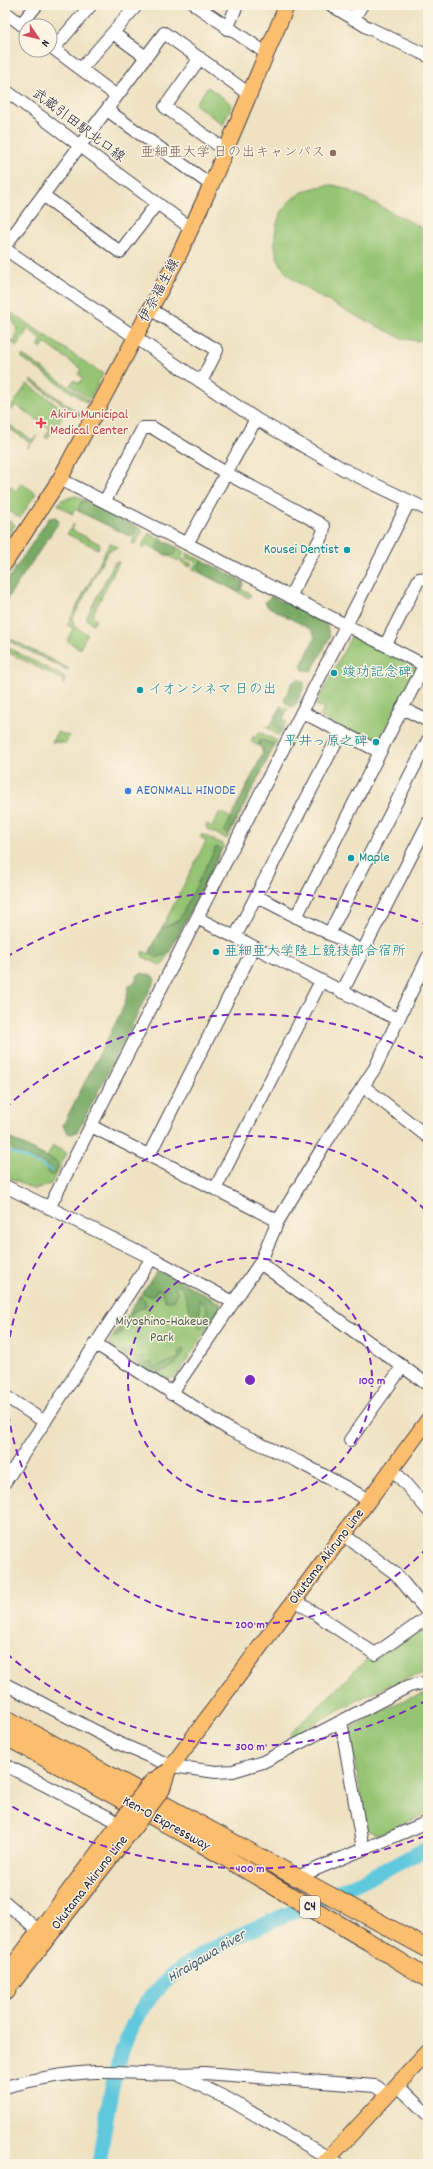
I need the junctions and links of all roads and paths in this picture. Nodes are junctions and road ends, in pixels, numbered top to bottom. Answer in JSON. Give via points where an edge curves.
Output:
{"nodes":[{"id":1,"x":37,"y":5,"type":"edge"},
{"id":2,"x":91,"y":5,"type":"edge"},
{"id":3,"x":137,"y":5,"type":"edge"},
{"id":4,"x":195,"y":5,"type":"edge"},
{"id":5,"x":237,"y":5,"type":"edge"},
{"id":6,"x":287,"y":5,"type":"edge"},
{"id":7,"x":331,"y":5,"type":"edge"},
{"id":8,"x":362,"y":5,"type":"edge"},
{"id":9,"x":5,"y":12,"type":"edge"},
{"id":10,"x":28,"y":18,"type":"edge"},
{"id":11,"x":353,"y":19,"type":"junction"},
{"id":12,"x":18,"y":22,"type":"edge"},
{"id":13,"x":227,"y":29,"type":"junction"},
{"id":14,"x":113,"y":33,"type":"junction"},
{"id":15,"x":58,"y":41,"type":"edge"},
{"id":16,"x":58,"y":52,"type":"edge"},
{"id":17,"x":266,"y":53,"type":"junction"},
{"id":18,"x":428,"y":56,"type":"edge"},
{"id":19,"x":146,"y":57,"type":"junction"},
{"id":20,"x":200,"y":58,"type":"junction"},
{"id":21,"x":81,"y":69,"type":"junction"},
{"id":22,"x":5,"y":90,"type":"edge"},
{"id":23,"x":248,"y":93,"type":"junction"},
{"id":24,"x":118,"y":96,"type":"junction"},
{"id":25,"x":107,"y":110,"type":"junction"},
{"id":26,"x":80,"y":146,"type":"junction"},
{"id":27,"x":225,"y":150,"type":"junction"},
{"id":28,"x":211,"y":185,"type":"junction"},
{"id":29,"x":43,"y":195,"type":"junction"},
{"id":30,"x":157,"y":203,"type":"junction"},
{"id":31,"x":192,"y":229,"type":"junction"},
{"id":32,"x":5,"y":246,"type":"edge"},
{"id":33,"x":5,"y":249,"type":"edge"},
{"id":34,"x":150,"y":309,"type":"junction"},
{"id":35,"x":134,"y":337,"type":"junction"},
{"id":36,"x":201,"y":382,"type":"junction"},
{"id":37,"x":256,"y":419,"type":"junction"},
{"id":38,"x":226,"y":473,"type":"junction"},
{"id":39,"x":60,"y":479,"type":"junction"},
{"id":40,"x":105,"y":502,"type":"junction"},
{"id":41,"x":409,"y":502,"type":"junction"},
{"id":42,"x":428,"y":510,"type":"edge"},
{"id":43,"x":187,"y":544,"type":"junction"},
{"id":44,"x":5,"y":563,"type":"edge"},
{"id":45,"x":428,"y":578,"type":"edge"},
{"id":46,"x":290,"y":597,"type":"junction"},
{"id":47,"x":346,"y":625,"type":"junction"},
{"id":48,"x":386,"y":644,"type":"junction"},
{"id":49,"x":426,"y":661,"type":"edge"},
{"id":50,"x":402,"y":708,"type":"junction"},
{"id":51,"x":302,"y":712,"type":"junction"},
{"id":52,"x":428,"y":721,"type":"edge"},
{"id":53,"x":341,"y":732,"type":"junction"},
{"id":54,"x":428,"y":740,"type":"edge"},
{"id":55,"x":380,"y":752,"type":"junction"},
{"id":56,"x":428,"y":823,"type":"edge"},
{"id":57,"x":256,"y":896,"type":"junction"},
{"id":58,"x":296,"y":917,"type":"junction"},
{"id":59,"x":197,"y":918,"type":"junction"},
{"id":60,"x":329,"y":934,"type":"junction"},
{"id":61,"x":235,"y":937,"type":"junction"},
{"id":62,"x":254,"y":947,"type":"junction"},
{"id":63,"x":363,"y":951,"type":"junction"},
{"id":64,"x":428,"y":957,"type":"edge"},
{"id":65,"x":321,"y":981,"type":"junction"},
{"id":66,"x":342,"y":992,"type":"junction"},
{"id":67,"x":397,"y":1020,"type":"junction"},
{"id":68,"x":363,"y":1086,"type":"junction"},
{"id":69,"x":91,"y":1126,"type":"junction"},
{"id":70,"x":428,"y":1137,"type":"edge"},
{"id":71,"x":149,"y":1155,"type":"junction"},
{"id":72,"x":5,"y":1186,"type":"edge"},
{"id":73,"x":215,"y":1188,"type":"junction"},
{"id":74,"x":49,"y":1208,"type":"junction"},
{"id":75,"x":278,"y":1221,"type":"junction"},
{"id":76,"x":152,"y":1258,"type":"junction"},
{"id":77,"x":260,"y":1263,"type":"junction"},
{"id":78,"x":233,"y":1302,"type":"junction"},
{"id":79,"x":96,"y":1344,"type":"junction"},
{"id":80,"x":403,"y":1366,"type":"junction"},
{"id":81,"x":428,"y":1385,"type":"edge"},
{"id":82,"x":171,"y":1394,"type":"junction"},
{"id":83,"x":5,"y":1396,"type":"edge"},
{"id":84,"x":428,"y":1420,"type":"edge"},
{"id":85,"x":45,"y":1422,"type":"junction"},
{"id":86,"x":350,"y":1440,"type":"dead end"},
{"id":87,"x":391,"y":1470,"type":"junction"},
{"id":88,"x":5,"y":1482,"type":"edge"},
{"id":89,"x":369,"y":1500,"type":"junction"},
{"id":90,"x":428,"y":1510,"type":"edge"},
{"id":91,"x":344,"y":1535,"type":"junction"},
{"id":92,"x":295,"y":1600,"type":"junction"},
{"id":93,"x":428,"y":1613,"type":"edge"},
{"id":94,"x":428,"y":1617,"type":"edge"},
{"id":95,"x":428,"y":1682,"type":"edge"},
{"id":96,"x":5,"y":1684,"type":"edge"},
{"id":97,"x":5,"y":1718,"type":"edge"},
{"id":98,"x":342,"y":1721,"type":"junction"},
{"id":99,"x":5,"y":1736,"type":"edge"},
{"id":100,"x":5,"y":1740,"type":"edge"},
{"id":101,"x":5,"y":1765,"type":"edge"},
{"id":102,"x":57,"y":1765,"type":"junction"},
{"id":103,"x":170,"y":1768,"type":"junction"},
{"id":104,"x":428,"y":1822,"type":"edge"},
{"id":105,"x":125,"y":1824,"type":"junction"},
{"id":106,"x":198,"y":1832,"type":"junction"},
{"id":107,"x":362,"y":1849,"type":"junction"},
{"id":108,"x":302,"y":1875,"type":"dead end"},
{"id":109,"x":5,"y":1902,"type":"edge"},
{"id":110,"x":39,"y":1930,"type":"junction"},
{"id":111,"x":428,"y":1949,"type":"edge"},
{"id":112,"x":428,"y":1979,"type":"edge"},
{"id":113,"x":5,"y":1988,"type":"edge"},
{"id":114,"x":428,"y":2052,"type":"edge"},
{"id":115,"x":180,"y":2075,"type":"junction"},
{"id":116,"x":5,"y":2087,"type":"edge"},
{"id":117,"x":392,"y":2090,"type":"junction"},
{"id":118,"x":428,"y":2115,"type":"edge"},
{"id":119,"x":330,"y":2162,"type":"edge"}],
"edges":[{"from":1,"to":10,"type":"street"},
{"from":2,"to":15,"type":"street"},
{"from":3,"to":14,"type":"street"},
{"from":4,"to":13,"type":"street"},
{"from":5,"to":13,"type":"street"},
{"from":6,"to":17,"type":"main road","name":"伊奈福生線"},
{"from":7,"to":11,"type":"street"},
{"from":8,"to":11,"type":"street"},
{"from":9,"to":12,"type":"street"},
{"from":11,"to":18,"type":"street"},
{"from":13,"to":17,"type":"street"},
{"from":14,"to":19,"type":"street"},
{"from":14,"to":21,"type":"street"},
{"from":16,"to":21,"type":"street"},
{"from":17,"to":23,"type":"main road","name":"伊奈福生線"},
{"from":19,"to":20,"type":"street","via":[[164,33]]},
{"from":19,"to":24,"type":"street"},
{"from":20,"to":23,"type":"street"},
{"from":20,"to":27,"type":"street","via":[[165,107]]},
{"from":21,"to":24,"type":"street"},
{"from":22,"to":26,"type":"street","name":"武蔵引田駅北口線"},
{"from":23,"to":27,"type":"main road","name":"伊奈福生線"},
{"from":24,"to":25,"type":"street"},
{"from":25,"to":26,"type":"street"},
{"from":25,"to":28,"type":"street"},
{"from":26,"to":29,"type":"street"},
{"from":26,"to":30,"type":"street","name":"武蔵引田駅北口線"},
{"from":27,"to":28,"type":"main road","name":"伊奈福生線"},
{"from":28,"to":31,"type":"main road","name":"伊奈福生線"},
{"from":29,"to":30,"type":"street","via":[[120,252]]},
{"from":29,"to":32,"type":"street"},
{"from":30,"to":31,"type":"street","name":"武蔵引田駅北口線"},
{"from":31,"to":34,"type":"main road","name":"伊奈福生線"},
{"from":33,"to":35,"type":"street"},
{"from":34,"to":35,"type":"main road","name":"伊奈福生線"},
{"from":34,"to":36,"type":"street","via":[[217,350]]},
{"from":35,"to":36,"type":"street"},
{"from":35,"to":39,"type":"main road","name":"伊奈福生線"},
{"from":36,"to":37,"type":"street"},
{"from":37,"to":38,"type":"street"},
{"from":37,"to":41,"type":"street","via":[[345,470]]},
{"from":38,"to":40,"type":"street","via":[[147,426],[143,428]]},
{"from":38,"to":43,"type":"street"},
{"from":38,"to":46,"type":"street","via":[[324,527],[324,533]]},
{"from":39,"to":40,"type":"street"},
{"from":39,"to":44,"type":"main road","name":"伊奈福生線"},
{"from":40,"to":43,"type":"street"},
{"from":41,"to":42,"type":"street"},
{"from":41,"to":47,"type":"street"},
{"from":43,"to":46,"type":"street"},
{"from":45,"to":48,"type":"street","via":[[419,579]]},
{"from":46,"to":47,"type":"street"},
{"from":47,"to":48,"type":"street"},
{"from":47,"to":51,"type":"street"},
{"from":48,"to":49,"type":"street"},
{"from":49,"to":50,"type":"street"},
{"from":50,"to":52,"type":"street"},
{"from":50,"to":55,"type":"street"},
{"from":51,"to":53,"type":"street"},
{"from":51,"to":59,"type":"street"},
{"from":53,"to":55,"type":"street"},
{"from":53,"to":57,"type":"street"},
{"from":54,"to":60,"type":"street"},
{"from":55,"to":58,"type":"street"},
{"from":56,"to":63,"type":"street"},
{"from":57,"to":58,"type":"street"},
{"from":57,"to":61,"type":"street"},
{"from":58,"to":60,"type":"street"},
{"from":59,"to":61,"type":"street"},
{"from":59,"to":69,"type":"street"},
{"from":60,"to":63,"type":"street"},
{"from":61,"to":62,"type":"street"},
{"from":62,"to":65,"type":"street"},
{"from":62,"to":71,"type":"street"},
{"from":63,"to":66,"type":"street"},
{"from":64,"to":67,"type":"street"},
{"from":65,"to":66,"type":"street"},
{"from":65,"to":73,"type":"street"},
{"from":66,"to":67,"type":"street"},
{"from":67,"to":68,"type":"street","via":[[381,1057]]},
{"from":68,"to":70,"type":"street"},
{"from":68,"to":75,"type":"street","via":[[322,1147]]},
{"from":69,"to":71,"type":"street"},
{"from":69,"to":74,"type":"street"},
{"from":71,"to":73,"type":"street"},
{"from":72,"to":74,"type":"street"},
{"from":73,"to":75,"type":"street"},
{"from":74,"to":76,"type":"street"},
{"from":75,"to":77,"type":"street"},
{"from":76,"to":78,"type":"street"},
{"from":76,"to":79,"type":"street"},
{"from":77,"to":78,"type":"street"},
{"from":77,"to":80,"type":"street"},
{"from":78,"to":82,"type":"street"},
{"from":79,"to":82,"type":"street"},
{"from":79,"to":85,"type":"street"},
{"from":80,"to":81,"type":"street"},
{"from":80,"to":86,"type":"street"},
{"from":82,"to":89,"type":"street","via":[[230,1430],[299,1462]]},
{"from":83,"to":85,"type":"street"},
{"from":84,"to":87,"type":"main road","name":"Okutama Akiruno Line"},
{"from":85,"to":88,"type":"street"},
{"from":87,"to":89,"type":"main road","name":"Okutama Akiruno Line"},
{"from":87,"to":90,"type":"street","via":[[398,1474]]},
{"from":89,"to":91,"type":"main road","name":"Okutama Akiruno Line"},
{"from":91,"to":92,"type":"main road","name":"Okutama Akiruno Line"},
{"from":91,"to":93,"type":"street","via":[[396,1574]]},
{"from":92,"to":94,"type":"street","via":[[375,1654]]},
{"from":92,"to":103,"type":"main road","name":"Okutama Akiruno Line"},
{"from":95,"to":98,"type":"street","via":[[409,1686]]},
{"from":96,"to":103,"type":"street"},
{"from":97,"to":106,"type":"highway","name":"Ken-O Expressway","number":"C4"},
{"from":98,"to":103,"type":"street","via":[[292,1748],[248,1767],[216,1772]]},
{"from":98,"to":107,"type":"street"},
{"from":99,"to":102,"type":"highway","name":"Ken-O Expressway","number":"C4"},
{"from":100,"to":102,"type":"highway"},
{"from":101,"to":105,"type":"street"},
{"from":102,"to":106,"type":"highway","name":"Ken-O Expressway","number":"C4"},
{"from":103,"to":105,"type":"main road","name":"Okutama Akiruno Line","bridge":true,"via":[[151,1782]]},
{"from":104,"to":107,"type":"street"},
{"from":105,"to":110,"type":"main road","name":"Okutama Akiruno Line"},
{"from":105,"to":113,"type":"main road","name":"Okutama Akiruno Line"},
{"from":106,"to":111,"type":"highway","name":"Ken-O Expressway","number":"C4"},
{"from":106,"to":112,"type":"highway","name":"Ken-O Expressway","number":"C4"},
{"from":107,"to":108,"type":"street"},
{"from":109,"to":110,"type":"street"},
{"from":110,"to":113,"type":"main road","name":"Okutama Akiruno Line"},
{"from":114,"to":117,"type":"main road"},
{"from":115,"to":116,"type":"street","via":[[102,2072],[47,2078]]},
{"from":115,"to":117,"type":"street","via":[[204,2073],[375,2086]]},
{"from":115,"to":119,"type":"street","via":[[230,2100]]},
{"from":117,"to":118,"type":"street"},
{"from":117,"to":119,"type":"main road"}]}
